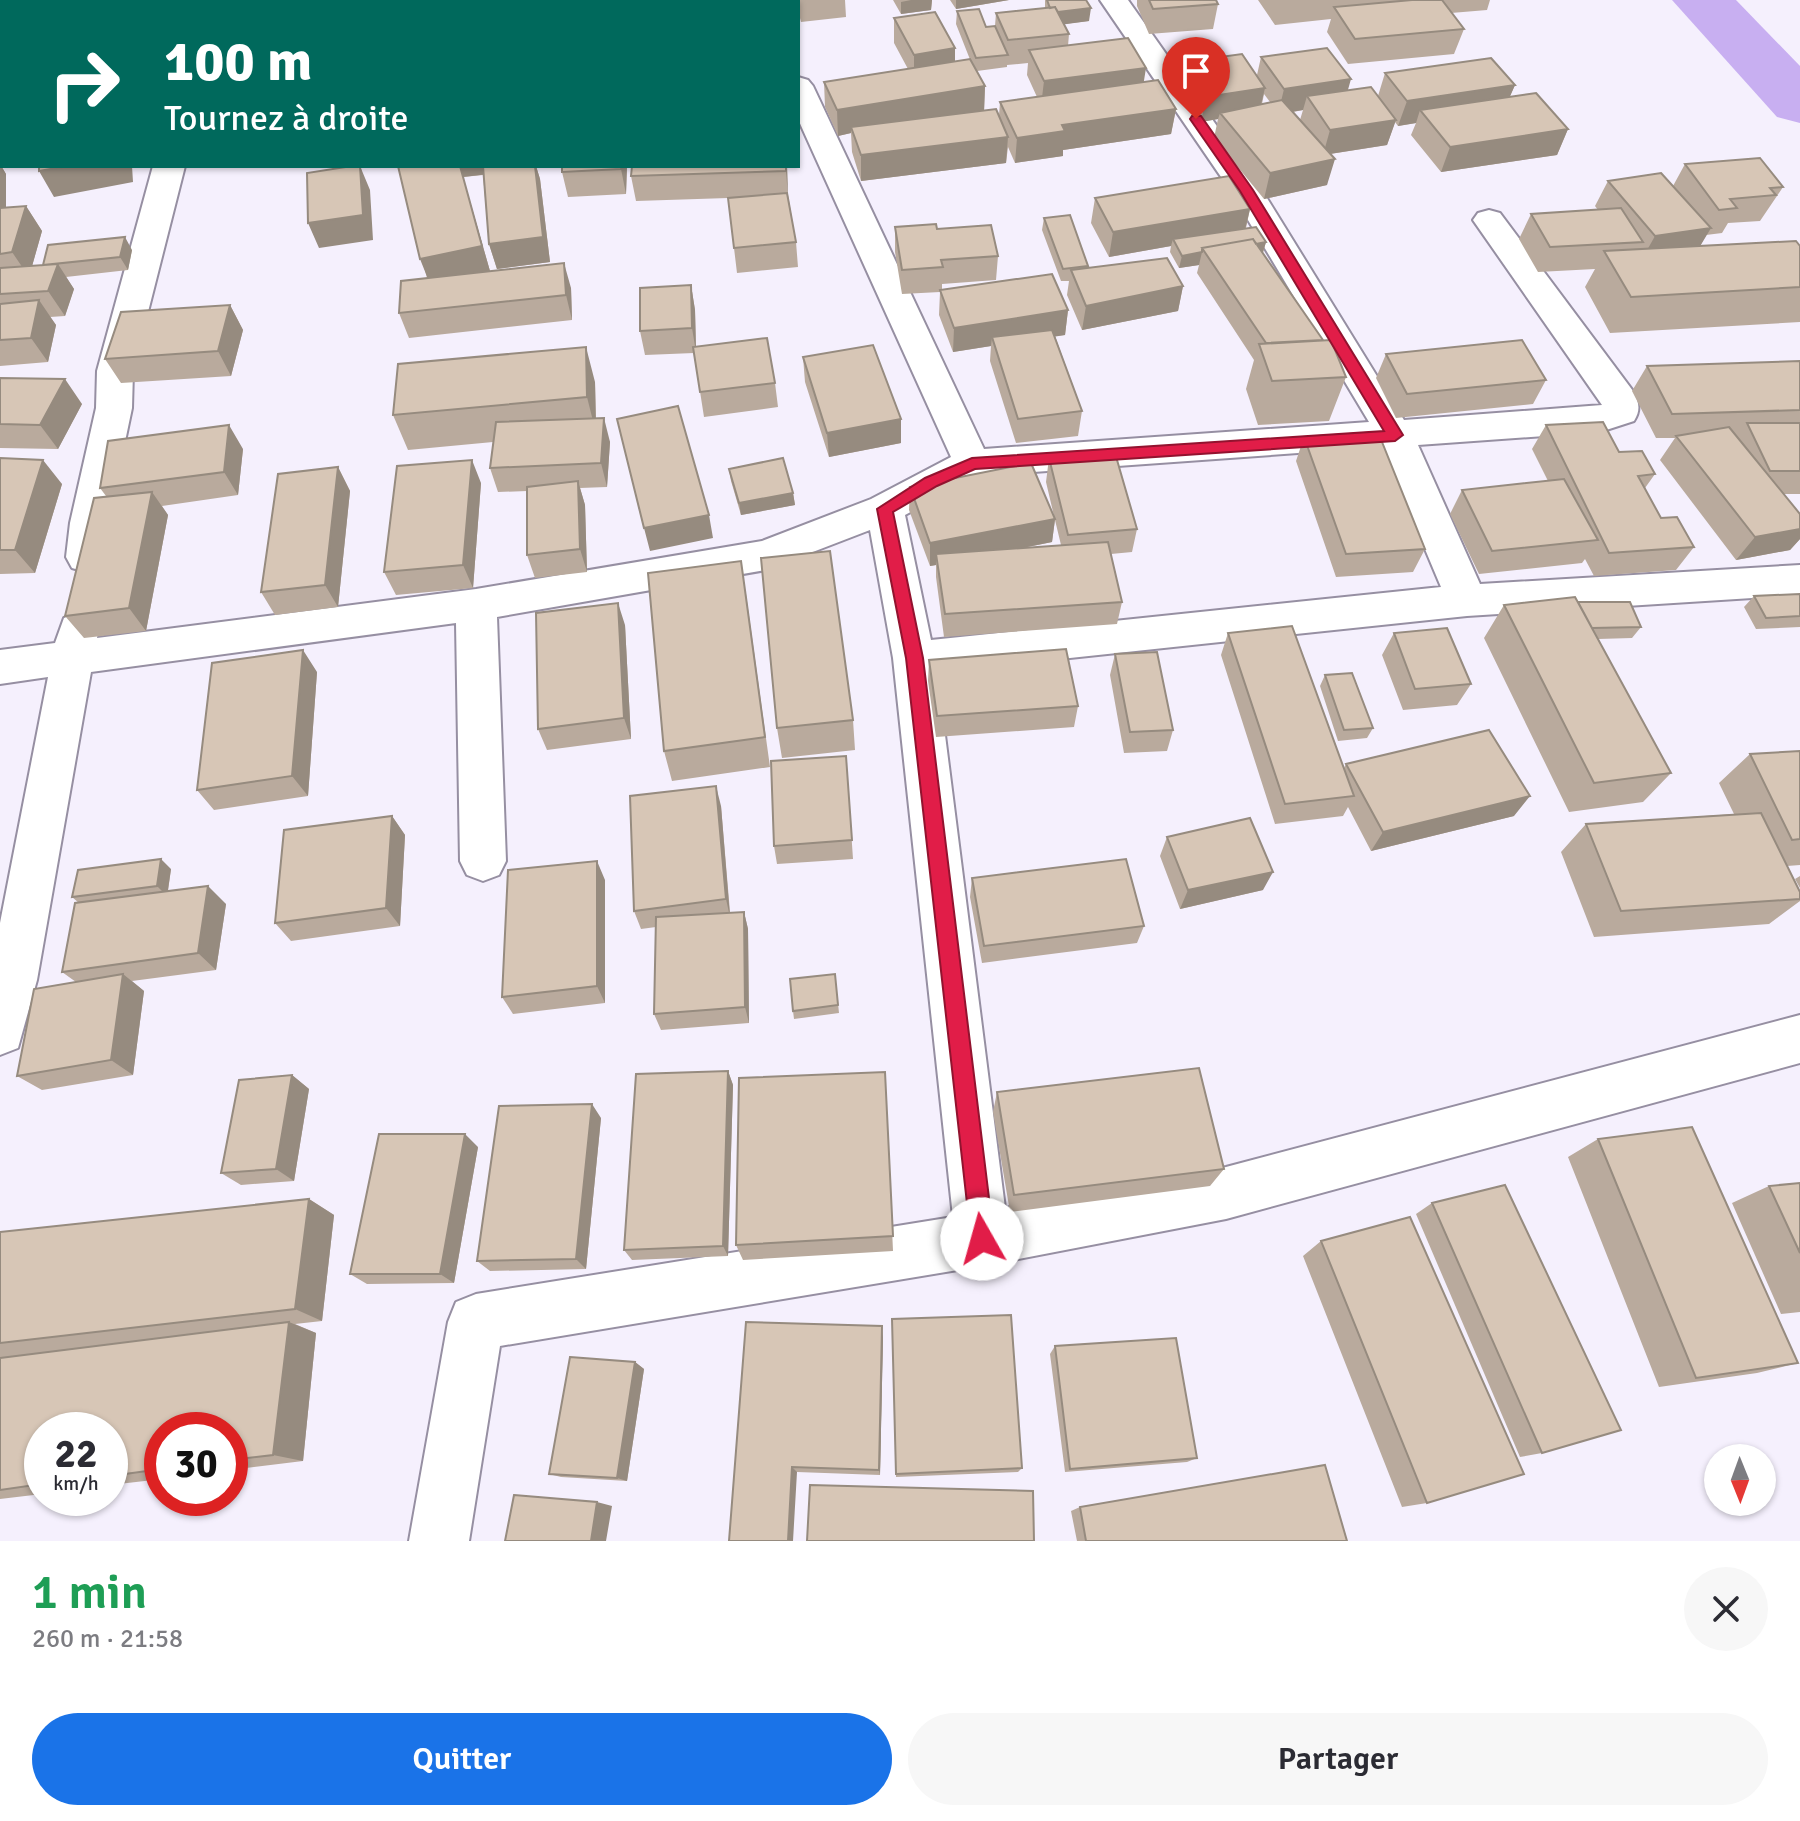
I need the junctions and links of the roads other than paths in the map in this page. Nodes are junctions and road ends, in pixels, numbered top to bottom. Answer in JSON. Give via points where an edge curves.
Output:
{"nodes":[{"id":1,"x":1114,"y":0,"type":"edge"},
{"id":2,"x":800,"y":90,"type":"edge"},
{"id":3,"x":168,"y":168,"type":"edge"},
{"id":4,"x":1489,"y":220,"type":"dead end"},
{"id":5,"x":1395,"y":435,"type":"junction"},
{"id":6,"x":972,"y":463,"type":"junction"},
{"id":7,"x":885,"y":509,"type":"junction"},
{"id":8,"x":1800,"y":580,"type":"edge"},
{"id":9,"x":1467,"y":600,"type":"junction"},
{"id":10,"x":476,"y":605,"type":"junction"},
{"id":11,"x":75,"y":657,"type":"junction"},
{"id":12,"x":914,"y":658,"type":"junction"},
{"id":13,"x":0,"y":667,"type":"edge"},
{"id":14,"x":483,"y":861,"type":"dead end"},
{"id":15,"x":0,"y":1031,"type":"edge"},
{"id":16,"x":1800,"y":1039,"type":"edge"},
{"id":17,"x":982,"y":1239,"type":"junction"},
{"id":18,"x":439,"y":1541,"type":"edge"}],
"edges":[{"from":1,"to":5,"type":"street","via":[[1246,190]]},
{"from":2,"to":6,"type":"street"},
{"from":3,"to":11,"type":"street","via":[[115,371],[114,408],[89,523]]},
{"from":4,"to":5,"type":"street","via":[[1620,400],[1621,412],[1600,419]]},
{"from":5,"to":6,"type":"street"},
{"from":5,"to":9,"type":"street"},
{"from":6,"to":7,"type":"street"},
{"from":7,"to":10,"type":"street","via":[[766,555]]},
{"from":7,"to":12,"type":"street"},
{"from":8,"to":9,"type":"street"},
{"from":9,"to":12,"type":"street"},
{"from":10,"to":11,"type":"street"},
{"from":10,"to":14,"type":"street"},
{"from":11,"to":13,"type":"street"},
{"from":11,"to":15,"type":"street"},
{"from":12,"to":17,"type":"street"},
{"from":16,"to":17,"type":"street","via":[[1226,1193]]},
{"from":17,"to":18,"type":"street","via":[[476,1322]]}]}
